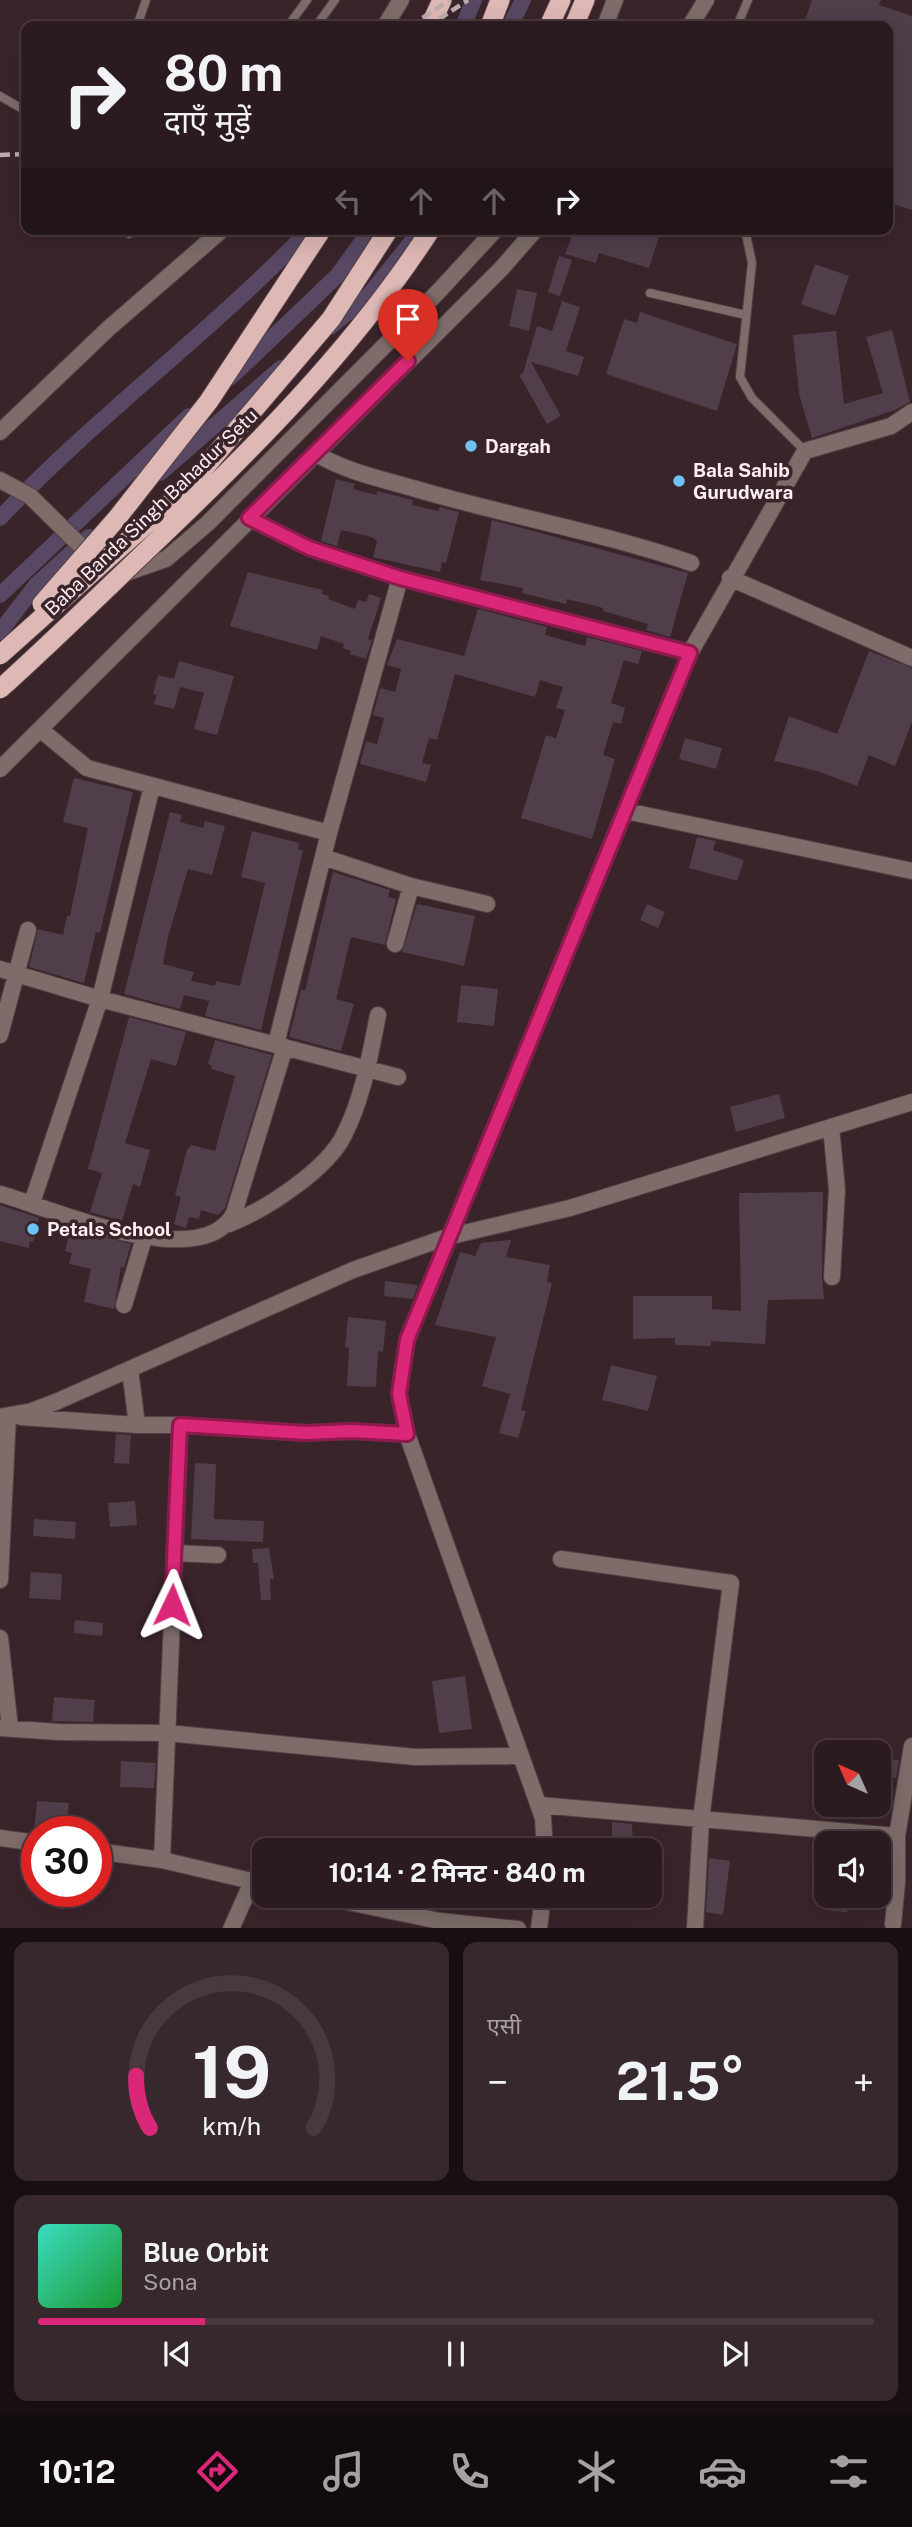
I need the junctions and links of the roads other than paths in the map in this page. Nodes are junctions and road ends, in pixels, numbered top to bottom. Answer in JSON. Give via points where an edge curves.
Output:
{"nodes":[{"id":1,"x":146,"y":0,"type":"edge"},
{"id":2,"x":307,"y":0,"type":"edge"},
{"id":3,"x":335,"y":0,"type":"edge"},
{"id":4,"x":401,"y":0,"type":"edge"},
{"id":5,"x":442,"y":0,"type":"edge"},
{"id":6,"x":500,"y":0,"type":"edge"},
{"id":7,"x":561,"y":0,"type":"edge"},
{"id":8,"x":585,"y":0,"type":"edge"},
{"id":9,"x":615,"y":0,"type":"edge"},
{"id":10,"x":706,"y":0,"type":"edge"},
{"id":11,"x":748,"y":0,"type":"edge"},
{"id":12,"x":139,"y":21,"type":"edge"},
{"id":13,"x":292,"y":21,"type":"edge"},
{"id":14,"x":320,"y":21,"type":"edge"},
{"id":15,"x":388,"y":21,"type":"edge"},
{"id":16,"x":433,"y":21,"type":"edge"},
{"id":17,"x":492,"y":21,"type":"edge"},
{"id":18,"x":551,"y":21,"type":"edge"},
{"id":19,"x":576,"y":21,"type":"edge"},
{"id":20,"x":608,"y":21,"type":"edge"},
{"id":21,"x":694,"y":21,"type":"edge"},
{"id":22,"x":739,"y":21,"type":"edge"},
{"id":23,"x":0,"y":96,"type":"edge"},
{"id":24,"x":21,"y":108,"type":"edge"},
{"id":25,"x":216,"y":235,"type":"edge"},
{"id":26,"x":318,"y":235,"type":"edge"},
{"id":27,"x":385,"y":235,"type":"edge"},
{"id":28,"x":427,"y":235,"type":"edge"},
{"id":29,"x":434,"y":235,"type":"edge"},
{"id":30,"x":490,"y":235,"type":"edge"},
{"id":31,"x":531,"y":235,"type":"edge"},
{"id":32,"x":746,"y":235,"type":"edge"},
{"id":33,"x":405,"y":268,"type":"junction"},
{"id":34,"x":650,"y":293,"type":"dead end"},
{"id":35,"x":747,"y":316,"type":"junction"},
{"id":36,"x":912,"y":412,"type":"edge"},
{"id":37,"x":0,"y":432,"type":"edge"},
{"id":38,"x":805,"y":451,"type":"junction"},
{"id":39,"x":316,"y":453,"type":"junction"},
{"id":40,"x":0,"y":480,"type":"edge"},
{"id":41,"x":249,"y":518,"type":"junction"},
{"id":42,"x":166,"y":559,"type":"junction"},
{"id":43,"x":691,"y":563,"type":"dead end"},
{"id":44,"x":400,"y":578,"type":"junction"},
{"id":45,"x":190,"y":579,"type":"junction"},
{"id":46,"x":730,"y":579,"type":"junction"},
{"id":47,"x":690,"y":653,"type":"junction"},
{"id":48,"x":0,"y":654,"type":"edge"},
{"id":49,"x":912,"y":659,"type":"edge"},
{"id":50,"x":0,"y":690,"type":"edge"},
{"id":51,"x":40,"y":730,"type":"junction"},
{"id":52,"x":0,"y":769,"type":"edge"},
{"id":53,"x":152,"y":786,"type":"junction"},
{"id":54,"x":626,"y":811,"type":"junction"},
{"id":55,"x":330,"y":833,"type":"junction"},
{"id":56,"x":323,"y":858,"type":"junction"},
{"id":57,"x":912,"y":871,"type":"edge"},
{"id":58,"x":411,"y":886,"type":"junction"},
{"id":59,"x":487,"y":904,"type":"dead end"},
{"id":60,"x":28,"y":930,"type":"dead end"},
{"id":61,"x":395,"y":944,"type":"dead end"},
{"id":62,"x":8,"y":971,"type":"edge"},
{"id":63,"x":100,"y":999,"type":"junction"},
{"id":64,"x":378,"y":1015,"type":"dead end"},
{"id":65,"x":0,"y":1035,"type":"edge"},
{"id":66,"x":281,"y":1046,"type":"junction"},
{"id":67,"x":368,"y":1068,"type":"junction"},
{"id":68,"x":398,"y":1077,"type":"dead end"},
{"id":69,"x":912,"y":1102,"type":"edge"},
{"id":70,"x":831,"y":1127,"type":"junction"},
{"id":71,"x":0,"y":1194,"type":"edge"},
{"id":72,"x":32,"y":1203,"type":"junction"},
{"id":73,"x":229,"y":1224,"type":"junction"},
{"id":74,"x":447,"y":1237,"type":"junction"},
{"id":75,"x":144,"y":1238,"type":"junction"},
{"id":76,"x":832,"y":1277,"type":"dead end"},
{"id":77,"x":124,"y":1305,"type":"dead end"},
{"id":78,"x":130,"y":1369,"type":"junction"},
{"id":79,"x":4,"y":1416,"type":"edge"},
{"id":80,"x":136,"y":1425,"type":"junction"},
{"id":81,"x":180,"y":1425,"type":"junction"},
{"id":82,"x":407,"y":1434,"type":"junction"},
{"id":83,"x":174,"y":1553,"type":"junction"},
{"id":84,"x":218,"y":1555,"type":"dead end"},
{"id":85,"x":561,"y":1559,"type":"dead end"},
{"id":86,"x":0,"y":1580,"type":"edge"},
{"id":87,"x":0,"y":1637,"type":"edge"},
{"id":88,"x":5,"y":1728,"type":"edge"},
{"id":89,"x":167,"y":1733,"type":"junction"},
{"id":90,"x":912,"y":1746,"type":"edge"},
{"id":91,"x":521,"y":1756,"type":"junction"},
{"id":92,"x":538,"y":1805,"type":"junction"},
{"id":93,"x":701,"y":1820,"type":"junction"},
{"id":94,"x":897,"y":1836,"type":"junction"},
{"id":95,"x":0,"y":1838,"type":"edge"},
{"id":96,"x":544,"y":1838,"type":"edge"},
{"id":97,"x":21,"y":1841,"type":"edge"},
{"id":98,"x":112,"y":1853,"type":"edge"},
{"id":99,"x":162,"y":1860,"type":"junction"},
{"id":100,"x":252,"y":1882,"type":"edge"},
{"id":101,"x":904,"y":1884,"type":"edge"},
{"id":102,"x":252,"y":1893,"type":"edge"},
{"id":103,"x":377,"y":1908,"type":"edge"},
{"id":104,"x":541,"y":1908,"type":"edge"},
{"id":105,"x":893,"y":1924,"type":"dead end"},
{"id":106,"x":231,"y":1928,"type":"edge"},
{"id":107,"x":518,"y":1928,"type":"edge"},
{"id":108,"x":539,"y":1928,"type":"edge"},
{"id":109,"x":695,"y":1928,"type":"edge"}],
"edges":[{"from":1,"to":12,"type":"lane"},
{"from":2,"to":13,"type":"lane"},
{"from":3,"to":14,"type":"lane"},
{"from":4,"to":15,"type":"street"},
{"from":5,"to":16,"type":"highway"},
{"from":6,"to":17,"type":"highway"},
{"from":7,"to":18,"type":"highway"},
{"from":8,"to":19,"type":"highway"},
{"from":9,"to":20,"type":"street"},
{"from":10,"to":21,"type":"street"},
{"from":11,"to":22,"type":"lane"},
{"from":23,"to":24,"type":"lane"},
{"from":25,"to":37,"type":"street"},
{"from":26,"to":48,"type":"highway","bridge":true,"via":[[209,401],[118,517]]},
{"from":27,"to":48,"type":"highway","name":"Baba Banda Singh Bahadur Setu","bridge":true,"via":[[331,319],[197,478]]},
{"from":28,"to":33,"type":"highway","name":"Baba Banda Singh Bahadur Setu","bridge":true},
{"from":29,"to":33,"type":"highway","bridge":true},
{"from":30,"to":42,"type":"street","via":[[298,434]]},
{"from":31,"to":39,"type":"street"},
{"from":32,"to":35,"type":"lane","via":[[752,263]]},
{"from":33,"to":50,"type":"highway","name":"Baba Banda Singh Bahadur Setu","bridge":true,"via":[[248,453]]},
{"from":34,"to":35,"type":"lane"},
{"from":35,"to":38,"type":"lane","via":[[740,377],[752,398]]},
{"from":36,"to":38,"type":"street","via":[[891,426]]},
{"from":38,"to":46,"type":"street"},
{"from":39,"to":41,"type":"street"},
{"from":39,"to":43,"type":"street","via":[[344,468],[456,501],[592,532]]},
{"from":40,"to":42,"type":"street","bridge":true,"via":[[30,496],[112,578]]},
{"from":41,"to":44,"type":"street","via":[[309,548]]},
{"from":41,"to":45,"type":"street"},
{"from":42,"to":45,"type":"street"},
{"from":44,"to":47,"type":"street"},
{"from":44,"to":55,"type":"street"},
{"from":45,"to":51,"type":"street"},
{"from":46,"to":47,"type":"street"},
{"from":46,"to":49,"type":"street"},
{"from":47,"to":54,"type":"street"},
{"from":51,"to":52,"type":"street"},
{"from":51,"to":53,"type":"street","via":[[87,768]]},
{"from":53,"to":55,"type":"street"},
{"from":53,"to":63,"type":"street"},
{"from":54,"to":57,"type":"street"},
{"from":54,"to":74,"type":"street"},
{"from":55,"to":56,"type":"street"},
{"from":56,"to":58,"type":"street"},
{"from":56,"to":66,"type":"street"},
{"from":58,"to":59,"type":"street"},
{"from":58,"to":61,"type":"street"},
{"from":60,"to":62,"type":"street"},
{"from":62,"to":63,"type":"street"},
{"from":62,"to":65,"type":"street"},
{"from":63,"to":66,"type":"street"},
{"from":63,"to":72,"type":"street"},
{"from":64,"to":67,"type":"street"},
{"from":66,"to":67,"type":"street"},
{"from":66,"to":73,"type":"street"},
{"from":67,"to":68,"type":"street"},
{"from":67,"to":73,"type":"street","via":[[351,1121],[334,1149],[277,1200]]},
{"from":69,"to":70,"type":"street"},
{"from":70,"to":74,"type":"street","via":[[570,1208]]},
{"from":70,"to":76,"type":"street","via":[[837,1189]]},
{"from":71,"to":72,"type":"street"},
{"from":72,"to":75,"type":"street"},
{"from":73,"to":75,"type":"street","via":[[202,1238]]},
{"from":74,"to":78,"type":"street","via":[[353,1270]]},
{"from":74,"to":82,"type":"street","via":[[407,1340],[399,1394]]},
{"from":75,"to":77,"type":"street"},
{"from":78,"to":79,"type":"street","via":[[58,1401]]},
{"from":78,"to":80,"type":"street"},
{"from":79,"to":80,"type":"street"},
{"from":79,"to":86,"type":"street"},
{"from":80,"to":81,"type":"street"},
{"from":81,"to":82,"type":"street"},
{"from":81,"to":83,"type":"street"},
{"from":82,"to":91,"type":"street"},
{"from":83,"to":84,"type":"street"},
{"from":83,"to":89,"type":"street"},
{"from":85,"to":93,"type":"street","via":[[731,1583]]},
{"from":87,"to":88,"type":"street"},
{"from":88,"to":89,"type":"street"},
{"from":89,"to":91,"type":"street","via":[[415,1758]]},
{"from":89,"to":99,"type":"street"},
{"from":90,"to":94,"type":"street"},
{"from":91,"to":92,"type":"street"},
{"from":92,"to":93,"type":"street"},
{"from":92,"to":96,"type":"street"},
{"from":93,"to":94,"type":"street"},
{"from":93,"to":109,"type":"street"},
{"from":94,"to":101,"type":"street"},
{"from":95,"to":97,"type":"street"},
{"from":98,"to":99,"type":"street"},
{"from":99,"to":100,"type":"street"},
{"from":101,"to":105,"type":"street"},
{"from":102,"to":106,"type":"street"},
{"from":103,"to":107,"type":"street","via":[[440,1921]]},
{"from":104,"to":108,"type":"street"}]}
